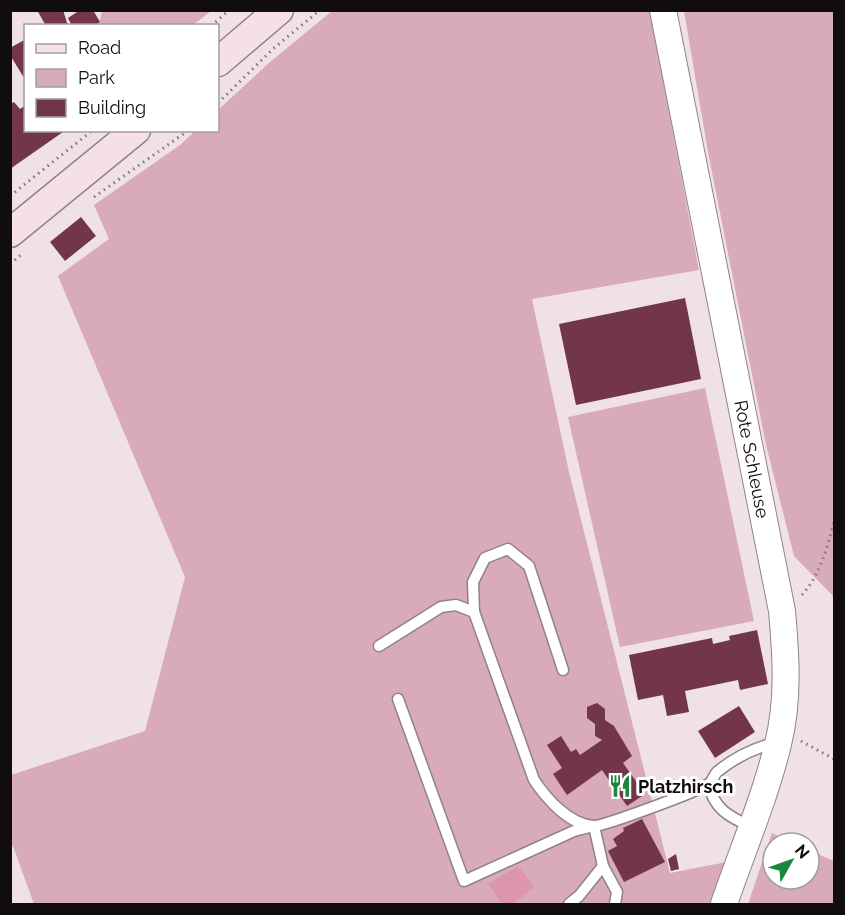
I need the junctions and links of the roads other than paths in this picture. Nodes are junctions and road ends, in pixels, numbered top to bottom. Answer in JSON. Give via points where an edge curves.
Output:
{"nodes":[{"id":1,"x":279,"y":10,"type":"edge"},
{"id":2,"x":663,"y":10,"type":"edge"},
{"id":3,"x":219,"y":61,"type":"edge"},
{"id":4,"x":134,"y":132,"type":"edge"},
{"id":5,"x":19,"y":242,"type":"edge"},
{"id":6,"x":474,"y":612,"type":"junction"},
{"id":7,"x":379,"y":646,"type":"dead end"},
{"id":8,"x":563,"y":670,"type":"dead end"},
{"id":9,"x":398,"y":699,"type":"dead end"},
{"id":10,"x":786,"y":740,"type":"junction"},
{"id":11,"x":709,"y":784,"type":"junction"},
{"id":12,"x":594,"y":826,"type":"junction"},
{"id":13,"x":750,"y":826,"type":"junction"},
{"id":14,"x":603,"y":866,"type":"junction"},
{"id":15,"x":569,"y":904,"type":"edge"},
{"id":16,"x":615,"y":904,"type":"edge"},
{"id":17,"x":724,"y":904,"type":"edge"}],
"edges":[{"from":1,"to":3,"type":"main road"},
{"from":2,"to":10,"type":"street","name":"Rote Schleuse","via":[[782,611]]},
{"from":4,"to":5,"type":"main road"},
{"from":6,"to":7,"type":"lane","via":[[456,605],[441,607]]},
{"from":6,"to":8,"type":"lane","via":[[473,582],[485,558],[508,549],[529,566]]},
{"from":6,"to":12,"type":"lane","via":[[534,780],[556,808]]},
{"from":9,"to":12,"type":"lane","via":[[464,881],[574,831]]},
{"from":10,"to":11,"type":"lane","via":[[758,747],[716,773]]},
{"from":10,"to":13,"type":"street","name":"Rote Schleuse"},
{"from":11,"to":12,"type":"lane"},
{"from":11,"to":13,"type":"lane","via":[[715,803],[723,812]]},
{"from":12,"to":14,"type":"lane"},
{"from":13,"to":17,"type":"street","name":"Rote Schleuse"},
{"from":14,"to":15,"type":"lane"},
{"from":14,"to":16,"type":"lane","via":[[617,892]]}]}
